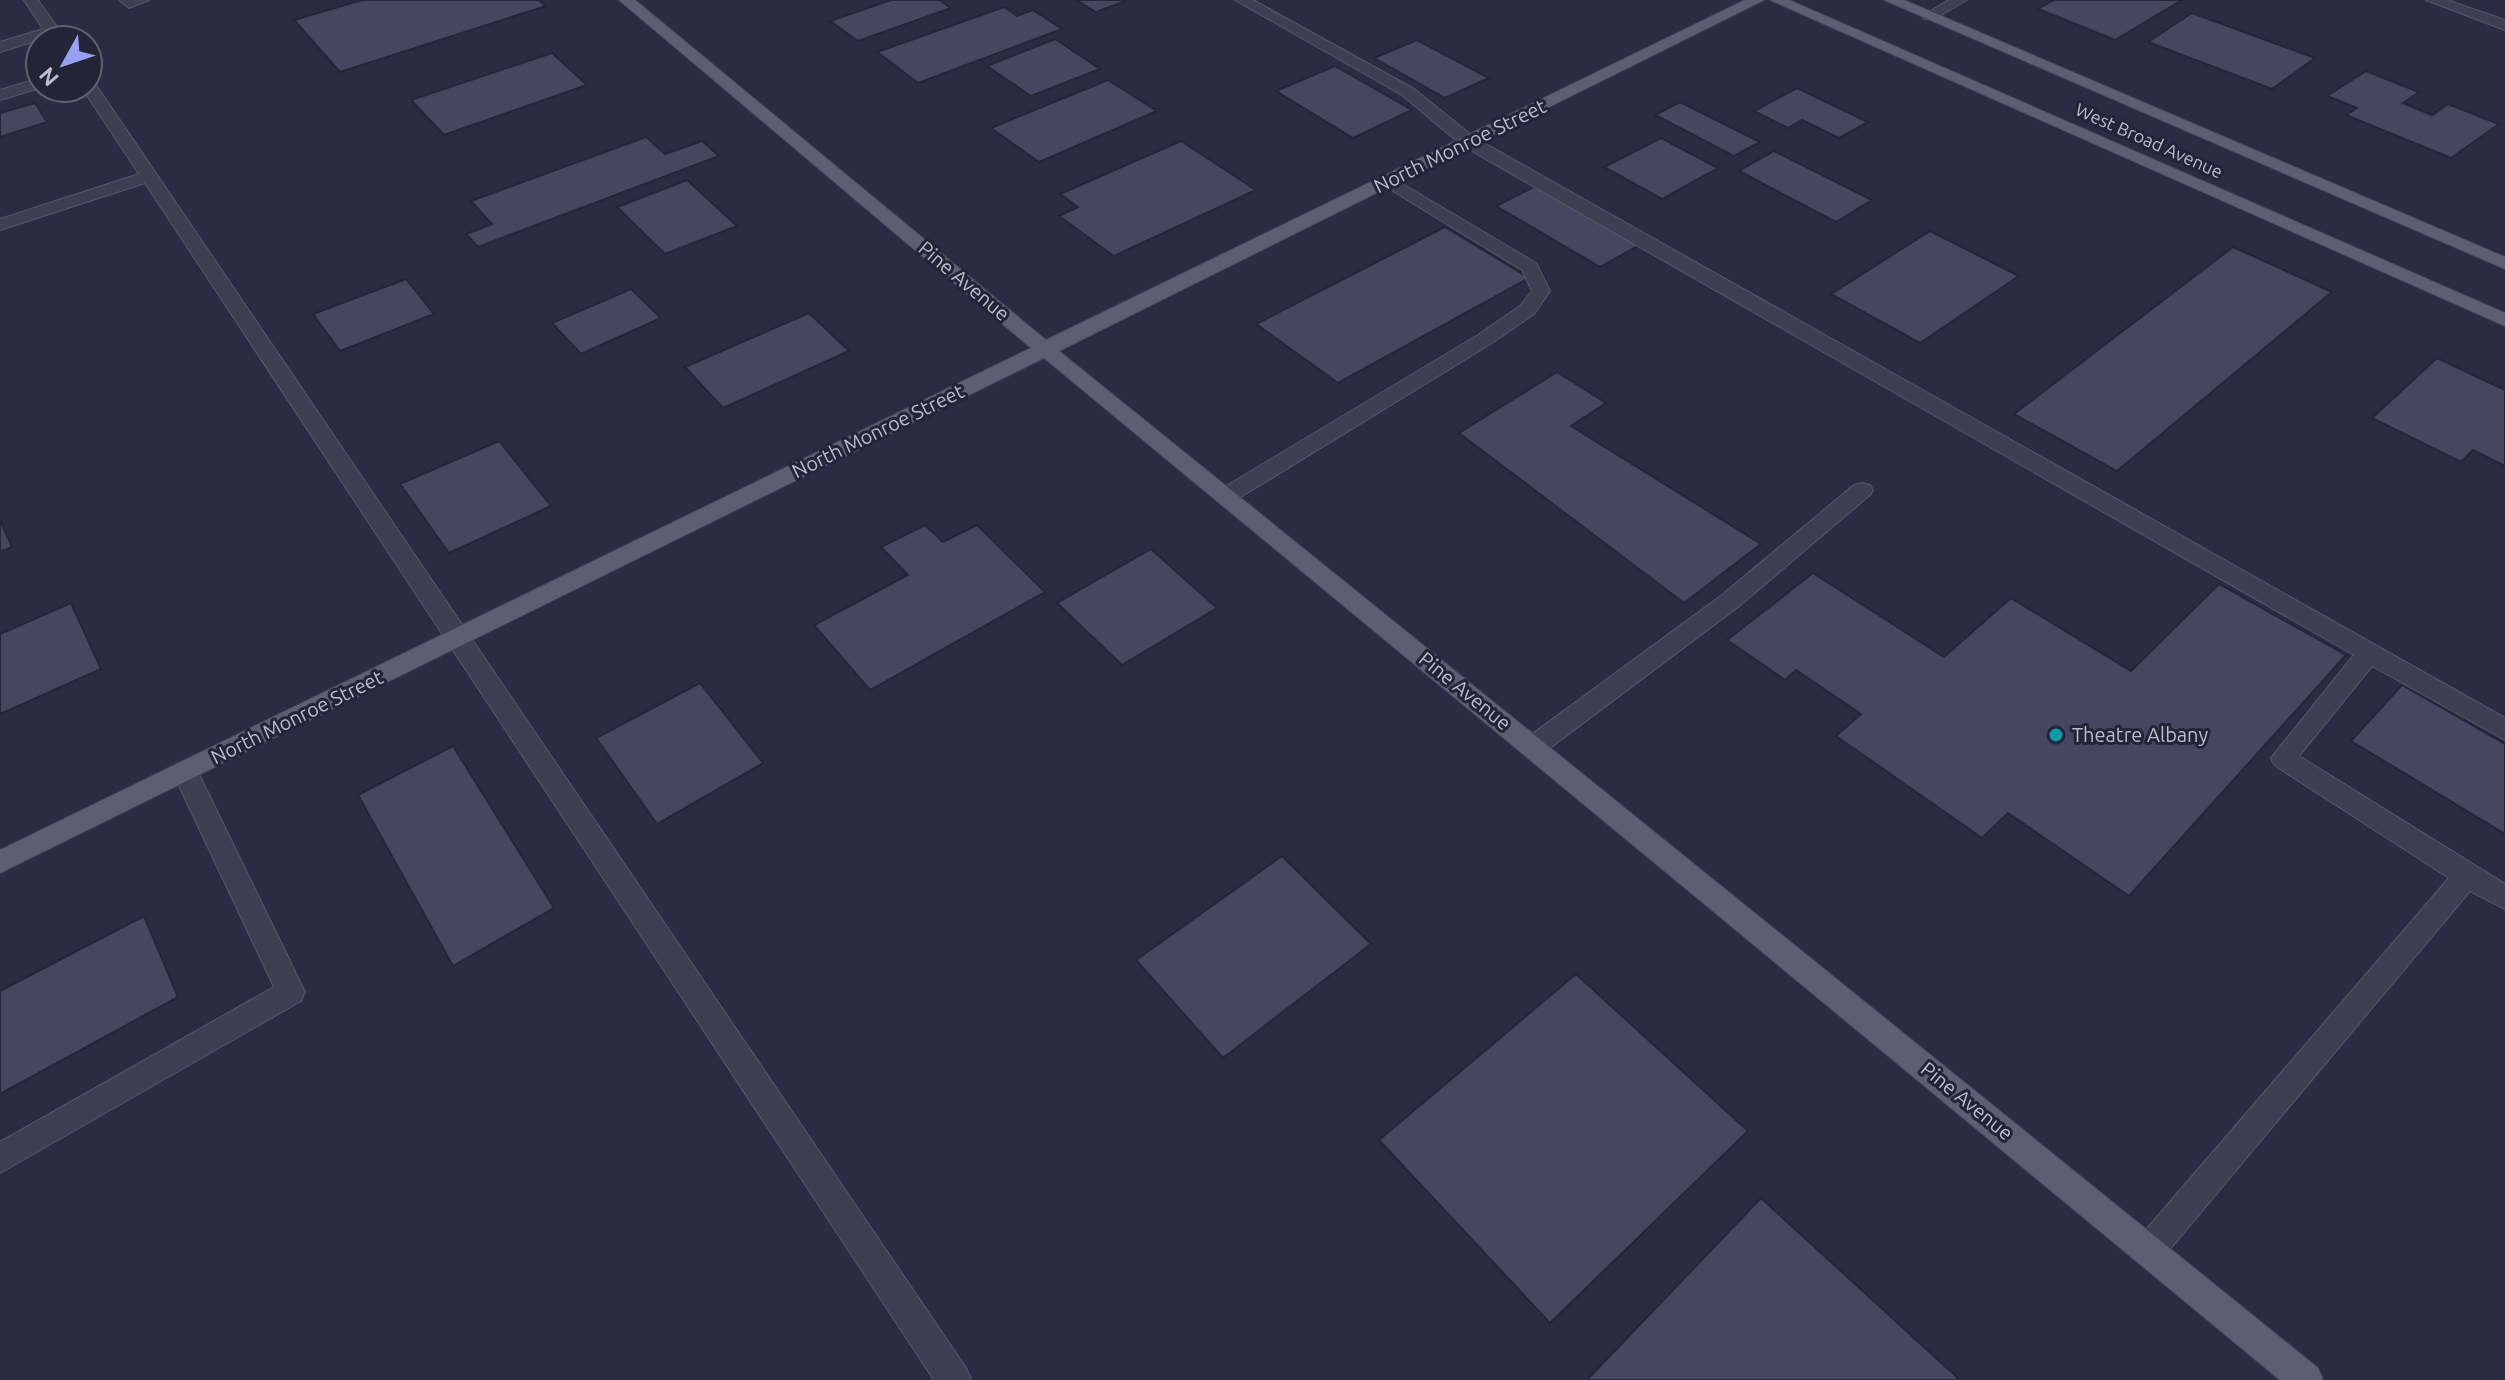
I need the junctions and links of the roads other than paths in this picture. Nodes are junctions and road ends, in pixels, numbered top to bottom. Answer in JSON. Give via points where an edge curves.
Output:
{"nodes":[{"id":1,"x":31,"y":0,"type":"edge"},
{"id":2,"x":126,"y":0,"type":"edge"},
{"id":3,"x":142,"y":0,"type":"edge"},
{"id":4,"x":626,"y":0,"type":"edge"},
{"id":5,"x":1242,"y":0,"type":"edge"},
{"id":6,"x":1757,"y":0,"type":"edge"},
{"id":7,"x":1777,"y":0,"type":"edge"},
{"id":8,"x":1891,"y":0,"type":"edge"},
{"id":9,"x":1960,"y":0,"type":"edge"},
{"id":10,"x":2433,"y":0,"type":"edge"},
{"id":11,"x":1929,"y":16,"type":"junction"},
{"id":12,"x":47,"y":24,"type":"edge"},
{"id":13,"x":2505,"y":25,"type":"edge"},
{"id":14,"x":24,"y":42,"type":"edge"},
{"id":15,"x":0,"y":47,"type":"edge"},
{"id":16,"x":24,"y":88,"type":"edge"},
{"id":17,"x":0,"y":95,"type":"edge"},
{"id":18,"x":101,"y":104,"type":"edge"},
{"id":19,"x":1469,"y":142,"type":"junction"},
{"id":20,"x":149,"y":176,"type":"junction"},
{"id":21,"x":1389,"y":181,"type":"junction"},
{"id":22,"x":0,"y":225,"type":"edge"},
{"id":23,"x":2505,"y":264,"type":"edge"},
{"id":24,"x":2505,"y":320,"type":"edge"},
{"id":25,"x":1045,"y":349,"type":"junction"},
{"id":26,"x":1862,"y":490,"type":"dead end"},
{"id":27,"x":1226,"y":496,"type":"junction"},
{"id":28,"x":457,"y":638,"type":"junction"},
{"id":29,"x":2369,"y":653,"type":"junction"},
{"id":30,"x":2505,"y":730,"type":"edge"},
{"id":31,"x":1533,"y":747,"type":"junction"},
{"id":32,"x":185,"y":771,"type":"junction"},
{"id":33,"x":0,"y":862,"type":"edge"},
{"id":34,"x":2467,"y":876,"type":"junction"},
{"id":35,"x":2505,"y":898,"type":"edge"},
{"id":36,"x":0,"y":1158,"type":"edge"},
{"id":37,"x":2149,"y":1250,"type":"junction"},
{"id":38,"x":954,"y":1380,"type":"edge"},
{"id":39,"x":2306,"y":1380,"type":"edge"}],
"edges":[{"from":1,"to":12,"type":"lane"},
{"from":2,"to":3,"type":"lane"},
{"from":4,"to":25,"type":"main road","name":"Pine Avenue"},
{"from":5,"to":19,"type":"lane","via":[[1408,92]]},
{"from":6,"to":19,"type":"main road","name":"North Monroe Street"},
{"from":7,"to":24,"type":"main road","name":"West Broad Avenue"},
{"from":8,"to":11,"type":"main road","name":"West Broad Avenue"},
{"from":9,"to":11,"type":"lane"},
{"from":10,"to":13,"type":"lane"},
{"from":11,"to":23,"type":"main road","name":"West Broad Avenue"},
{"from":14,"to":15,"type":"lane"},
{"from":16,"to":17,"type":"lane"},
{"from":18,"to":20,"type":"lane"},
{"from":19,"to":21,"type":"main road","name":"North Monroe Street"},
{"from":19,"to":29,"type":"lane"},
{"from":20,"to":22,"type":"lane"},
{"from":20,"to":28,"type":"lane"},
{"from":21,"to":25,"type":"main road","name":"North Monroe Street"},
{"from":21,"to":27,"type":"lane","via":[[1530,267],[1541,291],[1527,310],[1485,339]]},
{"from":25,"to":27,"type":"main road","name":"Pine Avenue"},
{"from":25,"to":28,"type":"main road","name":"North Monroe Street"},
{"from":26,"to":31,"type":"lane","via":[[1730,601]]},
{"from":27,"to":31,"type":"main road","name":"Pine Avenue"},
{"from":28,"to":32,"type":"main road","name":"North Monroe Street"},
{"from":28,"to":38,"type":"lane"},
{"from":29,"to":30,"type":"lane"},
{"from":29,"to":34,"type":"lane","via":[[2283,758]]},
{"from":31,"to":37,"type":"main road","name":"Pine Avenue"},
{"from":32,"to":33,"type":"main road","name":"North Monroe Street"},
{"from":32,"to":36,"type":"lane","via":[[291,992]]},
{"from":34,"to":35,"type":"lane"},
{"from":34,"to":37,"type":"lane"},
{"from":37,"to":39,"type":"main road","name":"Pine Avenue"}]}
